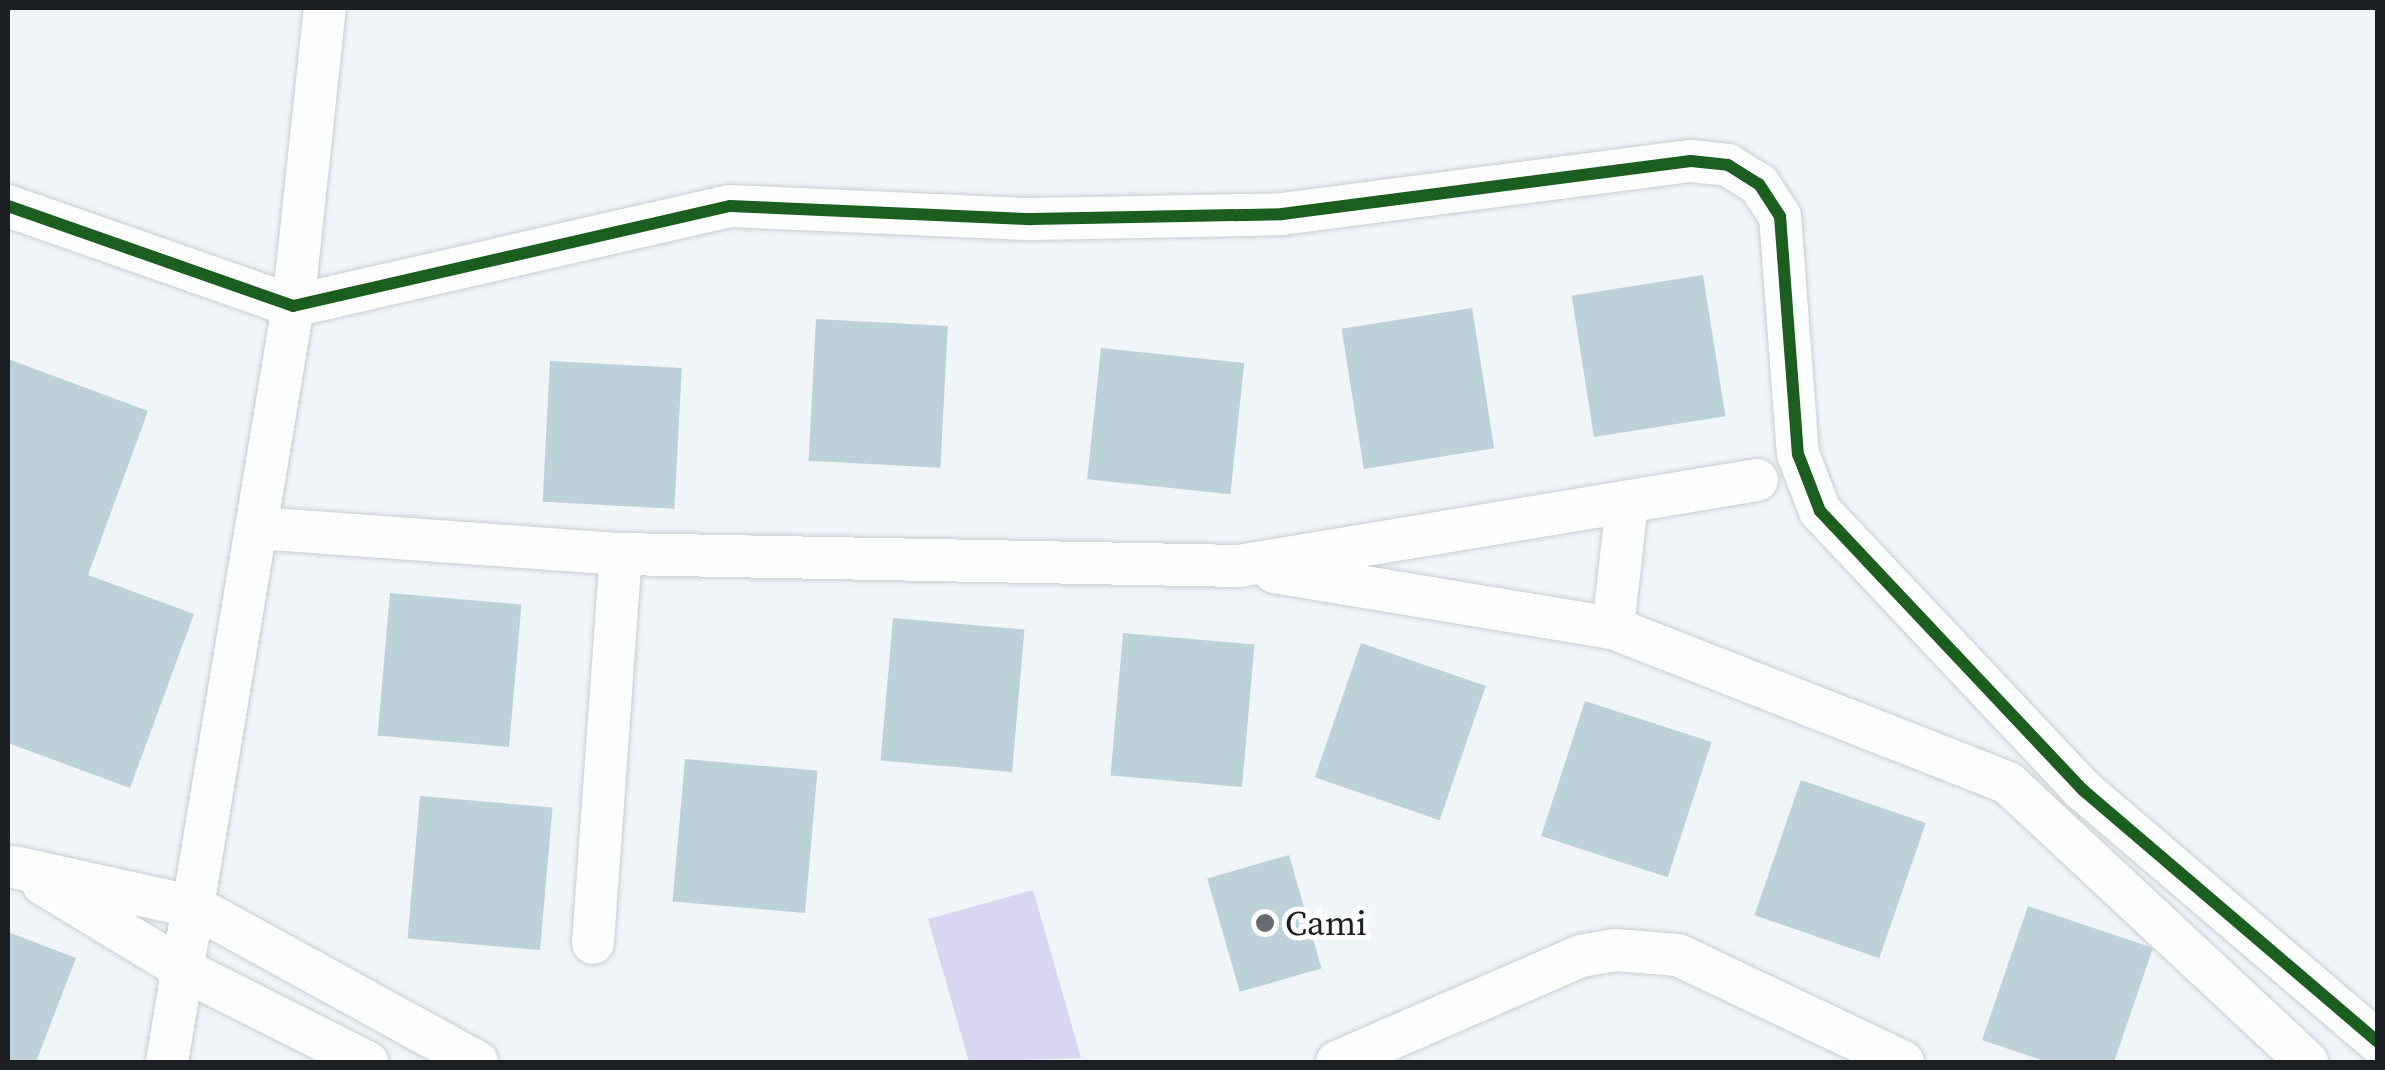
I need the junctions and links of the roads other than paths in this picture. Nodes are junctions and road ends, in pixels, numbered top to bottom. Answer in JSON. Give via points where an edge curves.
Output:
{"nodes":[{"id":1,"x":326,"y":8,"type":"edge"},
{"id":2,"x":8,"y":206,"type":"edge"},
{"id":3,"x":293,"y":306,"type":"junction"},
{"id":4,"x":1758,"y":480,"type":"dead end"},
{"id":5,"x":1628,"y":503,"type":"junction"},
{"id":6,"x":256,"y":528,"type":"junction"},
{"id":7,"x":621,"y":554,"type":"junction"},
{"id":8,"x":1239,"y":566,"type":"junction"},
{"id":9,"x":1613,"y":628,"type":"junction"},
{"id":10,"x":11,"y":865,"type":"edge"},
{"id":11,"x":195,"y":906,"type":"junction"},
{"id":12,"x":594,"y":943,"type":"dead end"},
{"id":13,"x":186,"y":971,"type":"junction"},
{"id":14,"x":2378,"y":1042,"type":"edge"},
{"id":15,"x":167,"y":1062,"type":"edge"},
{"id":16,"x":367,"y":1062,"type":"edge"},
{"id":17,"x":477,"y":1062,"type":"edge"},
{"id":18,"x":1337,"y":1062,"type":"edge"},
{"id":19,"x":1902,"y":1062,"type":"edge"},
{"id":20,"x":2308,"y":1062,"type":"edge"}],
"edges":[{"from":1,"to":3,"type":"street"},
{"from":2,"to":3,"type":"street"},
{"from":3,"to":6,"type":"street"},
{"from":3,"to":14,"type":"street","via":[[730,206],[1032,219],[1282,214],[1691,161],[1728,164],[1759,184],[1780,216],[1798,454],[1820,511],[2082,790]]},
{"from":4,"to":5,"type":"street"},
{"from":5,"to":8,"type":"street"},
{"from":5,"to":9,"type":"street"},
{"from":6,"to":7,"type":"street"},
{"from":6,"to":11,"type":"street"},
{"from":7,"to":8,"type":"street"},
{"from":7,"to":12,"type":"street"},
{"from":8,"to":9,"type":"street"},
{"from":9,"to":20,"type":"street","via":[[2008,782]]},
{"from":10,"to":11,"type":"street"},
{"from":10,"to":13,"type":"street"},
{"from":11,"to":13,"type":"street"},
{"from":11,"to":17,"type":"street"},
{"from":13,"to":15,"type":"street"},
{"from":13,"to":16,"type":"street"},
{"from":18,"to":19,"type":"street","via":[[1581,956],[1648,950],[1678,955]]}]}
